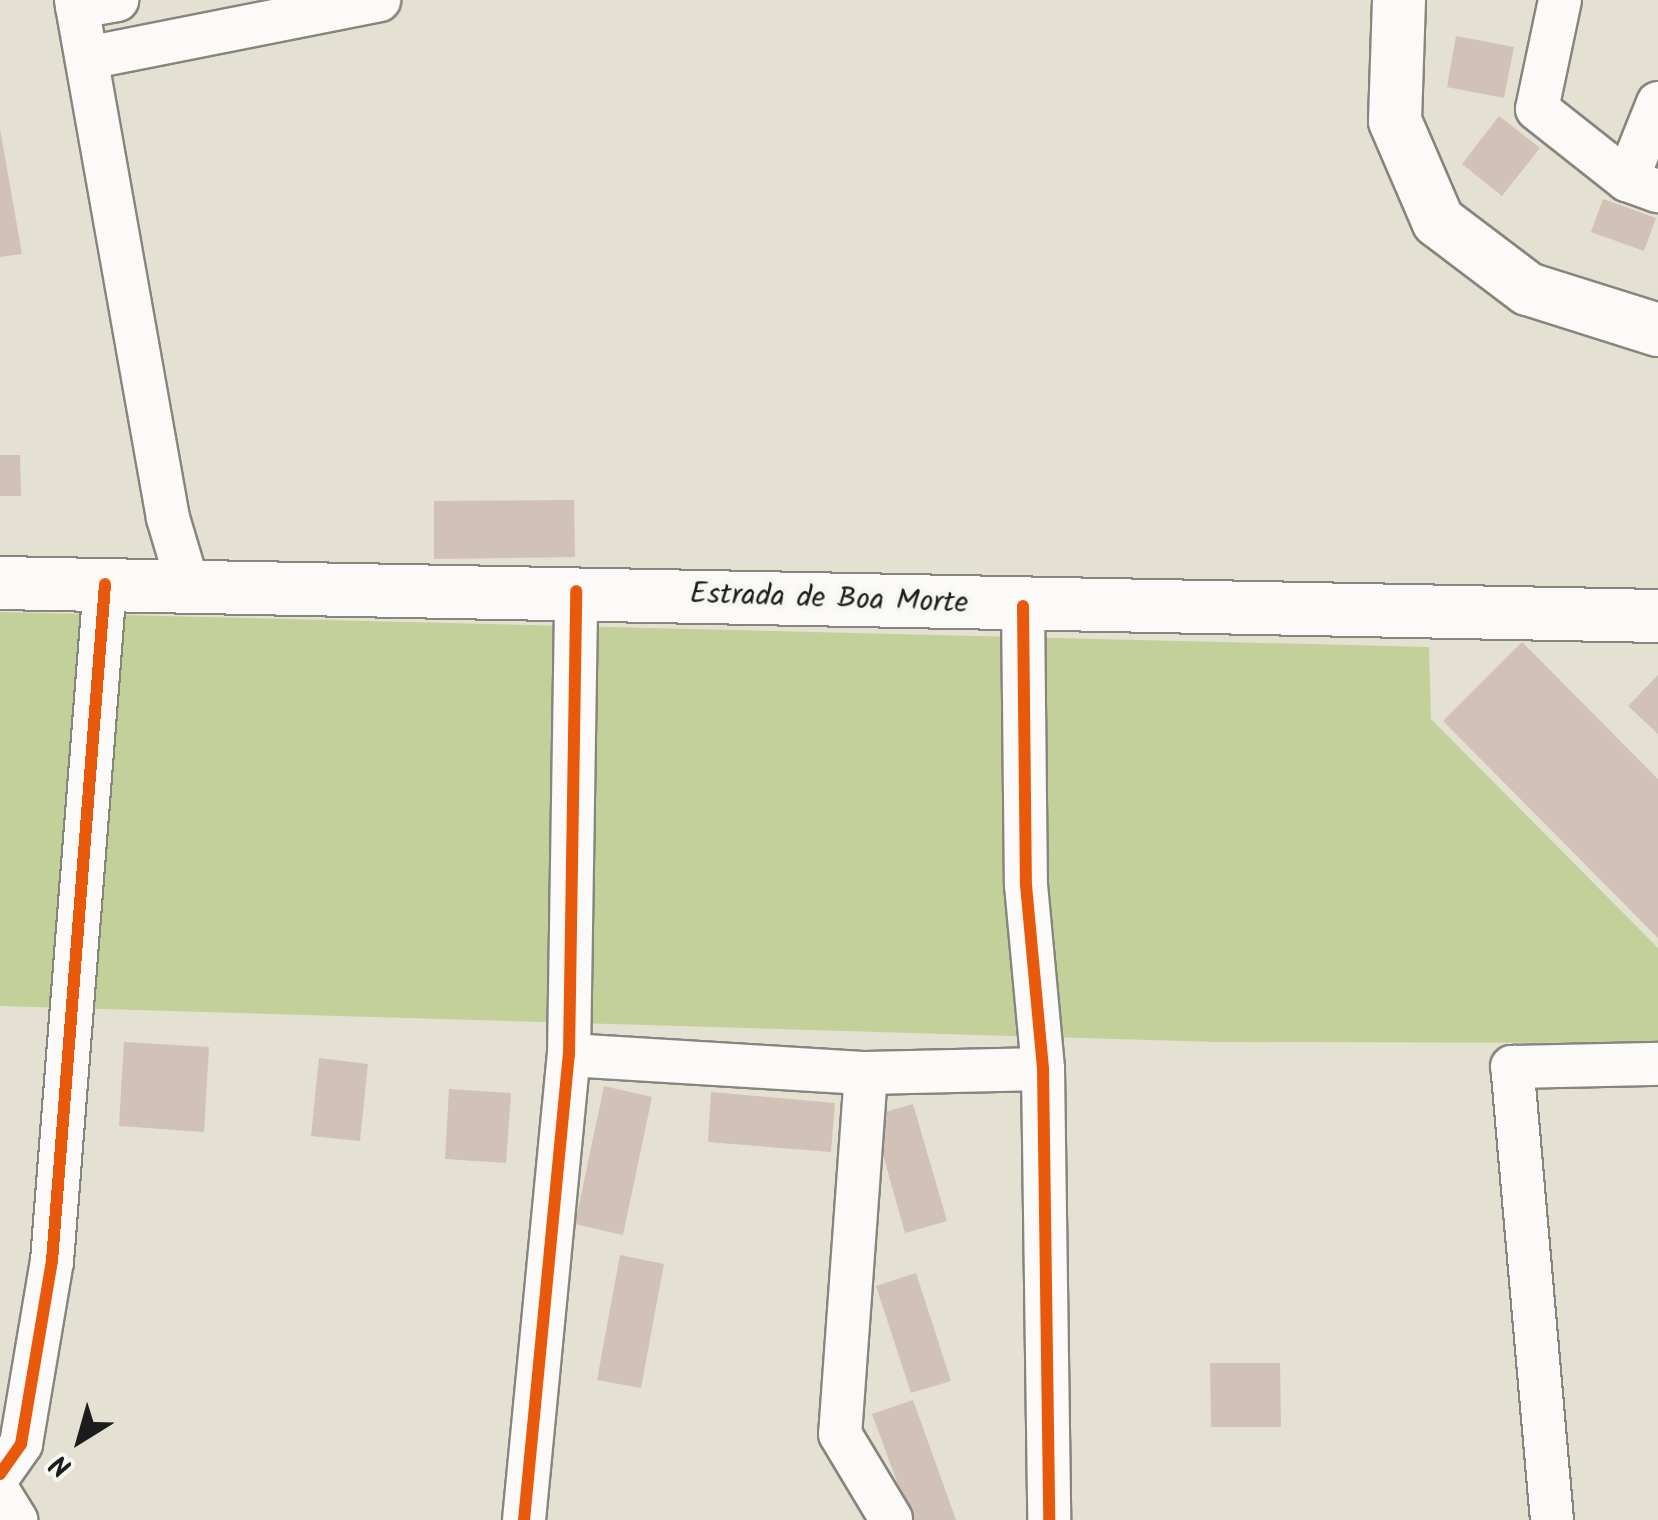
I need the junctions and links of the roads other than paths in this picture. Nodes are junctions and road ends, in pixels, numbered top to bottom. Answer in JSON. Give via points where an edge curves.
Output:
{"nodes":[{"id":1,"x":379,"y":0,"type":"edge"},
{"id":2,"x":1399,"y":0,"type":"edge"},
{"id":3,"x":1560,"y":0,"type":"edge"},
{"id":4,"x":90,"y":2,"type":"edge"},
{"id":5,"x":87,"y":58,"type":"junction"},
{"id":6,"x":1658,"y":102,"type":"edge"},
{"id":7,"x":1643,"y":185,"type":"edge"},
{"id":8,"x":1658,"y":330,"type":"edge"},
{"id":9,"x":0,"y":584,"type":"edge"},
{"id":10,"x":105,"y":584,"type":"junction"},
{"id":11,"x":188,"y":585,"type":"junction"},
{"id":12,"x":576,"y":591,"type":"junction"},
{"id":13,"x":1023,"y":606,"type":"junction"},
{"id":14,"x":1658,"y":616,"type":"edge"},
{"id":15,"x":568,"y":1055,"type":"junction"},
{"id":16,"x":1658,"y":1064,"type":"edge"},
{"id":17,"x":1044,"y":1068,"type":"junction"},
{"id":18,"x":866,"y":1073,"type":"junction"},
{"id":19,"x":0,"y":1474,"type":"edge"},
{"id":20,"x":0,"y":1494,"type":"edge"},
{"id":21,"x":16,"y":1520,"type":"edge"},
{"id":22,"x":524,"y":1520,"type":"edge"},
{"id":23,"x":891,"y":1520,"type":"edge"},
{"id":24,"x":1049,"y":1520,"type":"edge"},
{"id":25,"x":1552,"y":1520,"type":"edge"}],
"edges":[{"from":1,"to":5,"type":"street"},
{"from":2,"to":8,"type":"main road","via":[[1394,120],[1438,221],[1528,289]]},
{"from":3,"to":7,"type":"street","via":[[1537,110]]},
{"from":4,"to":5,"type":"street"},
{"from":5,"to":11,"type":"street","via":[[168,518]]},
{"from":6,"to":7,"type":"street"},
{"from":9,"to":10,"type":"main road","name":"Estrada de Boa Morte"},
{"from":10,"to":11,"type":"main road","name":"Estrada de Boa Morte"},
{"from":10,"to":19,"type":"street","via":[[52,1260],[21,1444]]},
{"from":11,"to":12,"type":"main road","name":"Estrada de Boa Morte"},
{"from":12,"to":13,"type":"main road","name":"Estrada de Boa Morte"},
{"from":12,"to":15,"type":"street"},
{"from":13,"to":14,"type":"main road","name":"Estrada de Boa Morte"},
{"from":13,"to":17,"type":"street","via":[[1026,885]]},
{"from":15,"to":18,"type":"street"},
{"from":15,"to":22,"type":"street"},
{"from":16,"to":25,"type":"street","via":[[1512,1066]]},
{"from":17,"to":18,"type":"street"},
{"from":17,"to":24,"type":"street"},
{"from":18,"to":23,"type":"street","via":[[840,1434]]},
{"from":20,"to":21,"type":"street"}]}
